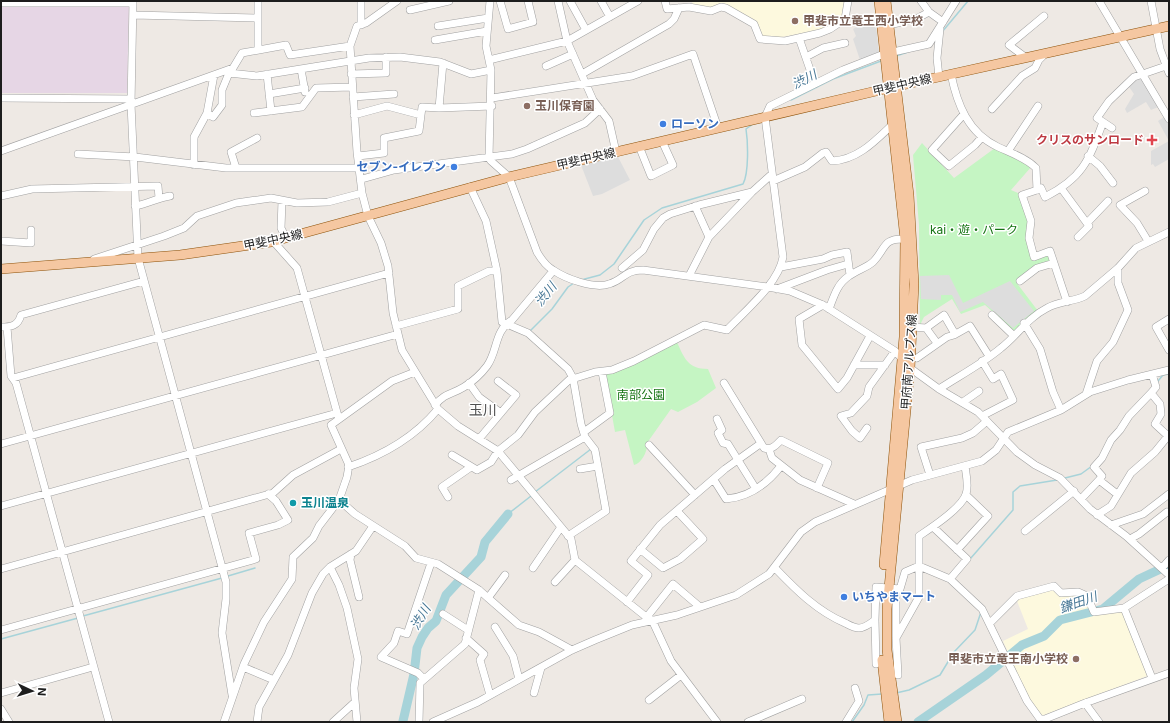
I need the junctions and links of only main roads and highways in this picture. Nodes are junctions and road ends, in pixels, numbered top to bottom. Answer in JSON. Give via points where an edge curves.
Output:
{"nodes":[{"id":1,"x":879,"y":1,"type":"edge"},
{"id":2,"x":886,"y":1,"type":"edge"},
{"id":3,"x":1169,"y":26,"type":"edge"},
{"id":4,"x":888,"y":53,"type":"junction"},
{"id":5,"x":893,"y":87,"type":"junction"},
{"id":6,"x":1,"y":269,"type":"edge"},
{"id":7,"x":895,"y":487,"type":"junction"},
{"id":8,"x":889,"y":588,"type":"junction"},
{"id":9,"x":889,"y":722,"type":"edge"},
{"id":10,"x":897,"y":722,"type":"edge"}],
"edges":[{"from":1,"to":4,"type":"main road","name":"甲府南アルプス線"},
{"from":2,"to":4,"type":"main road","name":"甲府南アルプス線","via":[[889,25]]},
{"from":3,"to":5,"type":"main road","name":"甲斐中央線"},
{"from":4,"to":5,"type":"main road","name":"甲府南アルプス線"},
{"from":5,"to":6,"type":"main road","name":"甲斐中央線","via":[[509,177],[273,241],[215,251]]},
{"from":5,"to":7,"type":"main road","name":"甲府南アルプス線","via":[[893,124],[905,239],[906,296]]},
{"from":5,"to":7,"type":"main road","name":"甲府南アルプス線","via":[[912,237],[910,368]]},
{"from":7,"to":8,"type":"main road","name":"甲府南アルプス線"},
{"from":8,"to":9,"type":"main road","name":"甲府南アルプス線","via":[[881,634]]},
{"from":8,"to":10,"type":"main road","name":"甲府南アルプス線","via":[[887,650]]}]}
